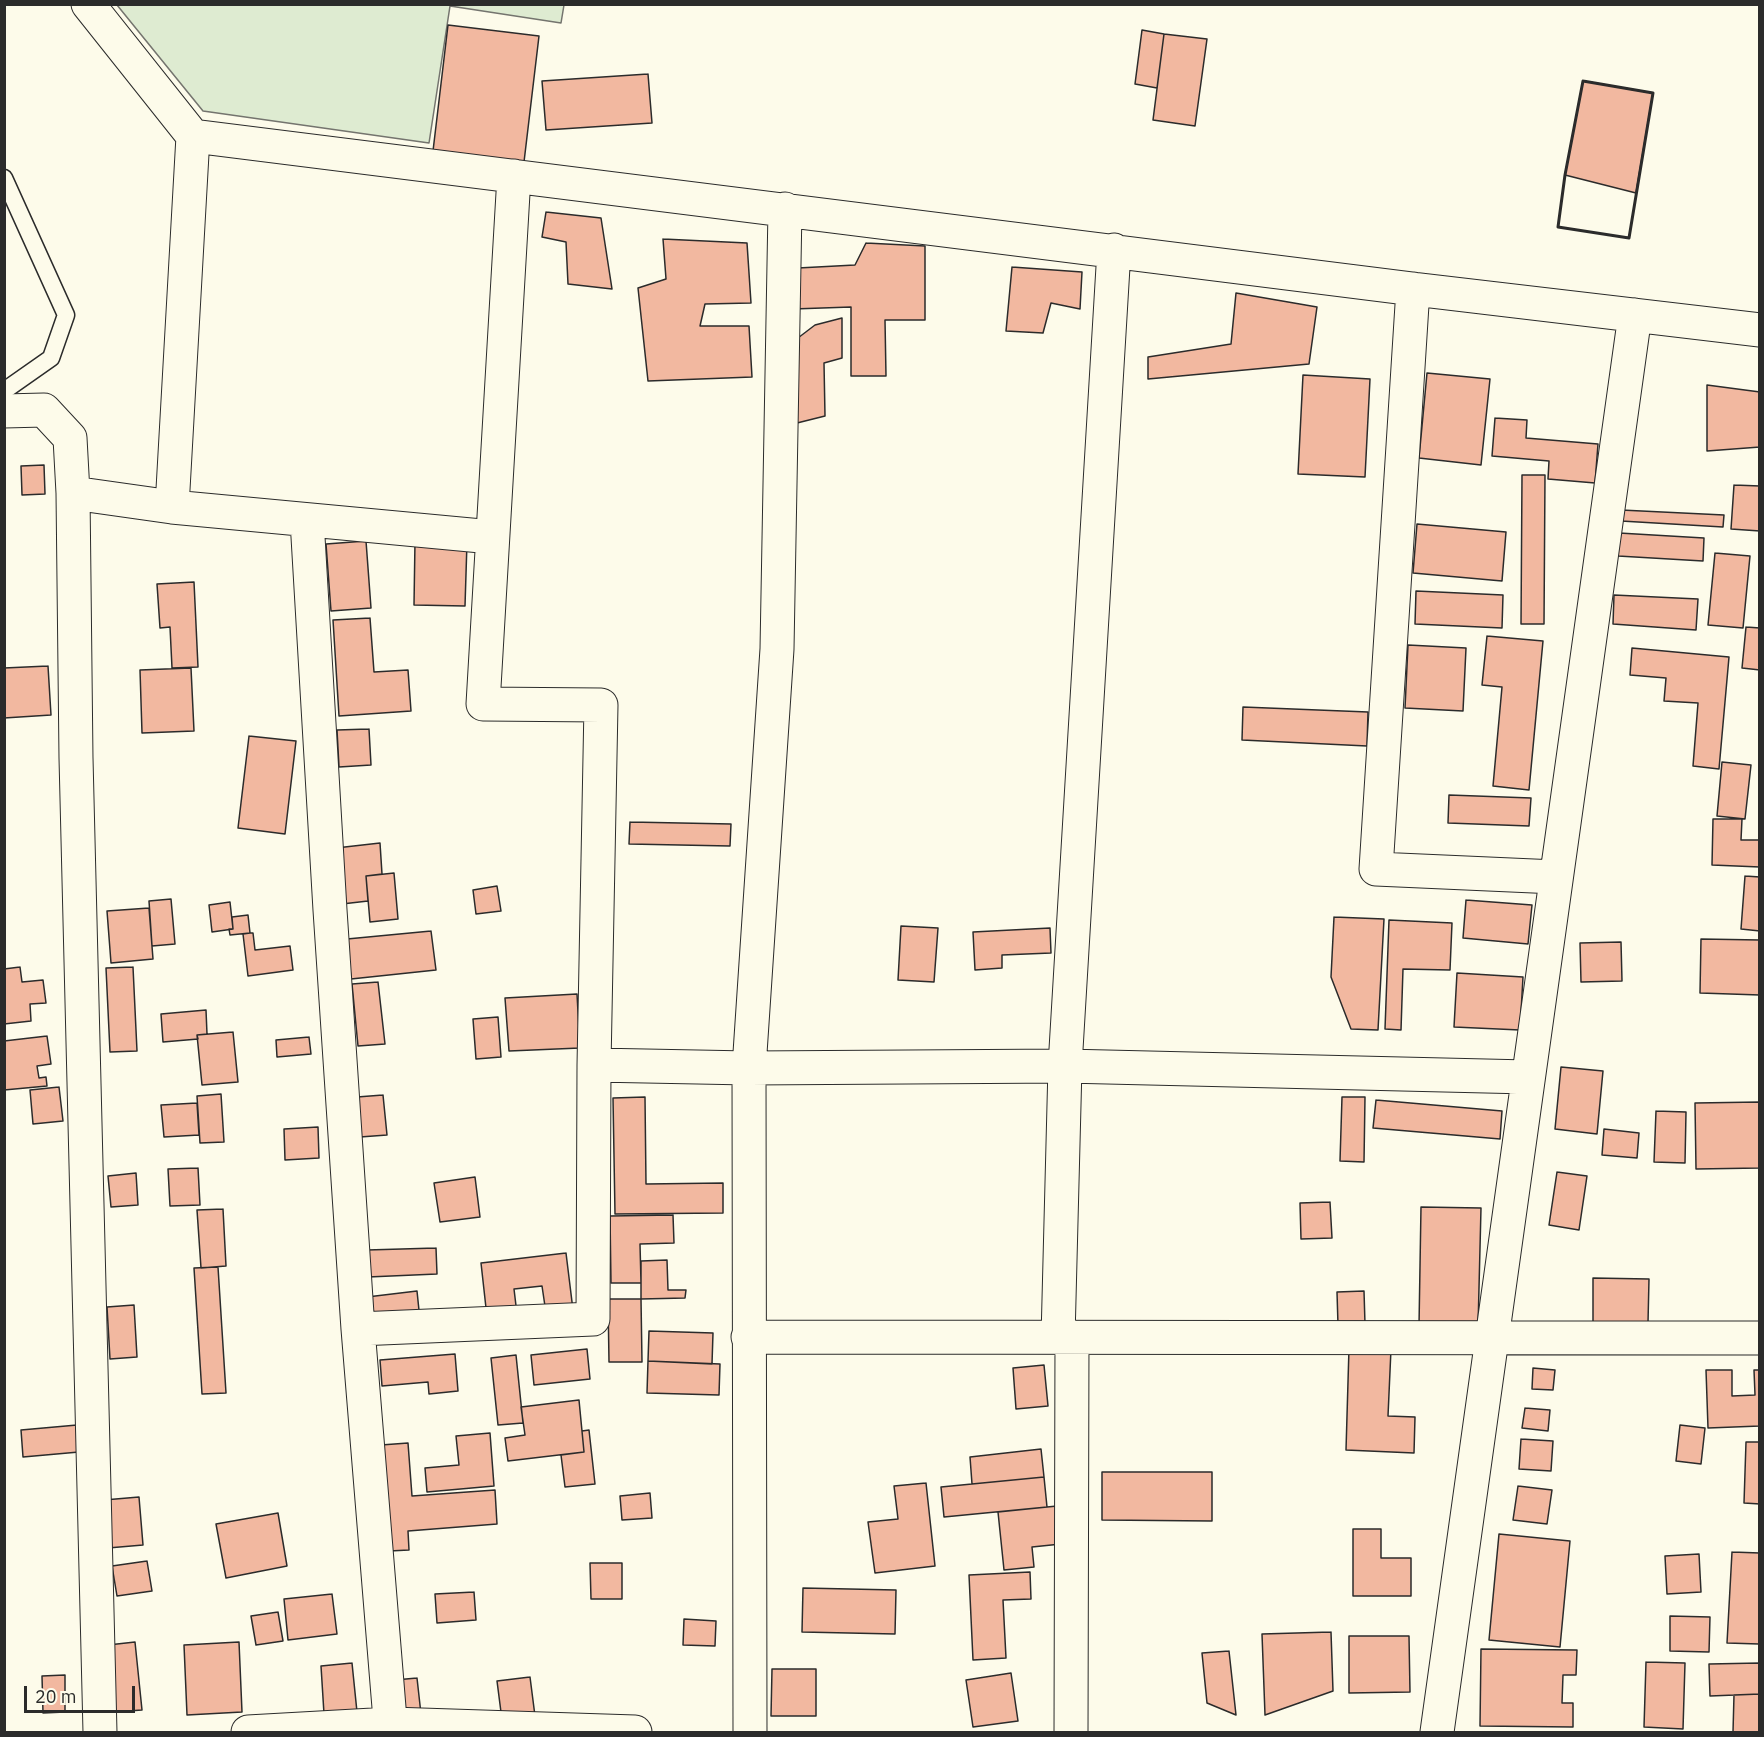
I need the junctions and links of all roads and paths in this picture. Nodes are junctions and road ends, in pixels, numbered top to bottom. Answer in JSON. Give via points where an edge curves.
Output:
{"nodes":[{"id":1,"x":88,"y":4,"type":"edge"},
{"id":2,"x":193,"y":136,"type":"junction"},
{"id":3,"x":514,"y":176,"type":"junction"},
{"id":4,"x":4,"y":178,"type":"edge"},
{"id":5,"x":785,"y":209,"type":"junction"},
{"id":6,"x":1114,"y":250,"type":"junction"},
{"id":7,"x":1413,"y":289,"type":"junction"},
{"id":8,"x":1635,"y":315,"type":"junction"},
{"id":9,"x":1760,"y":330,"type":"edge"},
{"id":10,"x":4,"y":391,"type":"edge"},
{"id":11,"x":4,"y":411,"type":"edge"},
{"id":12,"x":73,"y":493,"type":"junction"},
{"id":13,"x":172,"y":507,"type":"junction"},
{"id":14,"x":307,"y":520,"type":"junction"},
{"id":15,"x":492,"y":537,"type":"junction"},
{"id":16,"x":1556,"y":877,"type":"junction"},
{"id":17,"x":594,"y":1065,"type":"junction"},
{"id":18,"x":1065,"y":1066,"type":"junction"},
{"id":19,"x":749,"y":1068,"type":"junction"},
{"id":20,"x":1528,"y":1077,"type":"junction"},
{"id":21,"x":358,"y":1329,"type":"junction"},
{"id":22,"x":748,"y":1337,"type":"junction"},
{"id":23,"x":1065,"y":1337,"type":"junction"},
{"id":24,"x":1492,"y":1337,"type":"junction"},
{"id":25,"x":1760,"y":1338,"type":"edge"},
{"id":26,"x":391,"y":1728,"type":"edge"},
{"id":27,"x":100,"y":1732,"type":"edge"},
{"id":28,"x":248,"y":1732,"type":"edge"},
{"id":29,"x":635,"y":1732,"type":"edge"},
{"id":30,"x":750,"y":1732,"type":"edge"},
{"id":31,"x":1071,"y":1732,"type":"edge"},
{"id":32,"x":1437,"y":1732,"type":"edge"}],
"edges":[{"from":1,"to":2,"type":"street"},
{"from":2,"to":3,"type":"street"},
{"from":2,"to":13,"type":"street"},
{"from":3,"to":5,"type":"street"},
{"from":3,"to":15,"type":"street"},
{"from":4,"to":10,"type":"lane","via":[[66,315],[51,358]]},
{"from":5,"to":6,"type":"street"},
{"from":5,"to":19,"type":"street","via":[[777,649]]},
{"from":6,"to":7,"type":"street"},
{"from":6,"to":18,"type":"street"},
{"from":7,"to":8,"type":"street"},
{"from":7,"to":16,"type":"street","via":[[1376,869]]},
{"from":8,"to":9,"type":"street"},
{"from":8,"to":16,"type":"street"},
{"from":11,"to":12,"type":"street","via":[[44,410],[70,438]]},
{"from":12,"to":13,"type":"street"},
{"from":12,"to":27,"type":"street","via":[[76,794]]},
{"from":13,"to":14,"type":"street"},
{"from":14,"to":15,"type":"street"},
{"from":14,"to":21,"type":"street"},
{"from":15,"to":17,"type":"street","via":[[483,704],[601,705]]},
{"from":16,"to":20,"type":"street"},
{"from":17,"to":19,"type":"street"},
{"from":17,"to":21,"type":"street","via":[[593,1319]]},
{"from":18,"to":19,"type":"street"},
{"from":18,"to":20,"type":"street"},
{"from":18,"to":23,"type":"street"},
{"from":19,"to":22,"type":"street"},
{"from":20,"to":24,"type":"street"},
{"from":21,"to":26,"type":"street"},
{"from":22,"to":23,"type":"street"},
{"from":22,"to":30,"type":"street"},
{"from":23,"to":24,"type":"street"},
{"from":23,"to":31,"type":"street"},
{"from":24,"to":25,"type":"street"},
{"from":24,"to":32,"type":"street"},
{"from":26,"to":28,"type":"street"},
{"from":26,"to":29,"type":"street"}]}
